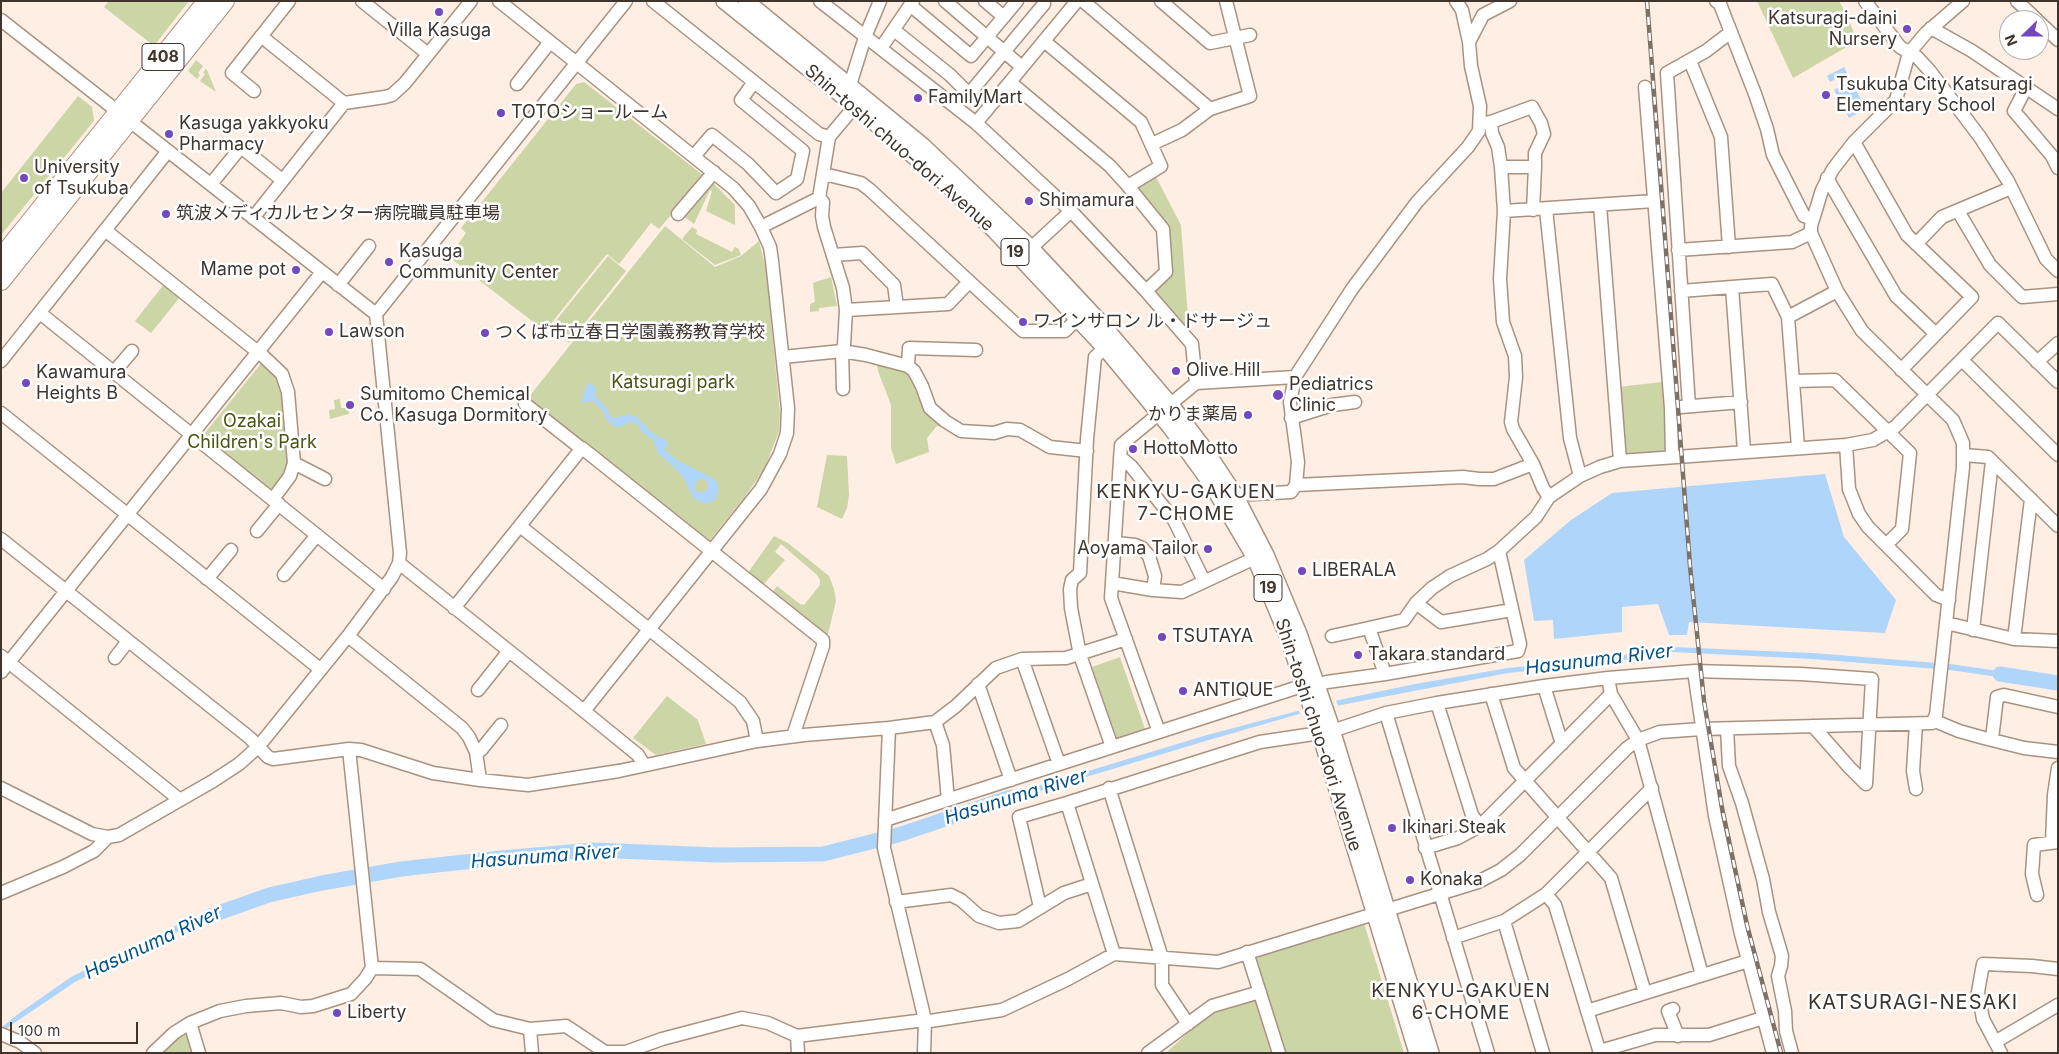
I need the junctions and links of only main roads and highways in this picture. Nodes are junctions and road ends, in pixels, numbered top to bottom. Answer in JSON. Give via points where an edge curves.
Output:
{"nodes":[{"id":1,"x":207,"y":1,"type":"edge"},
{"id":2,"x":224,"y":1,"type":"edge"},
{"id":3,"x":724,"y":1,"type":"edge"},
{"id":4,"x":746,"y":1,"type":"edge"},
{"id":5,"x":124,"y":116,"type":"junction"},
{"id":6,"x":1,"y":258,"type":"edge"},
{"id":7,"x":1,"y":280,"type":"edge"},
{"id":8,"x":1166,"y":409,"type":"junction"},
{"id":9,"x":1313,"y":691,"type":"junction"},
{"id":10,"x":1381,"y":911,"type":"junction"},
{"id":11,"x":1417,"y":1053,"type":"edge"},
{"id":12,"x":1431,"y":1053,"type":"edge"}],
"edges":[{"from":1,"to":5,"type":"highway","number":"408"},
{"from":2,"to":5,"type":"highway","number":"408"},
{"from":3,"to":8,"type":"main road","name":"Shin-toshi chuo-dori Avenue","number":"19","via":[[952,189]]},
{"from":4,"to":8,"type":"main road","name":"Shin-toshi chuo-dori Avenue","number":"19","via":[[922,145],[1031,248],[1101,323]]},
{"from":5,"to":6,"type":"highway","number":"408"},
{"from":5,"to":7,"type":"highway","number":"408"},
{"from":8,"to":9,"type":"main road","name":"Shin-toshi chuo-dori Avenue","number":"19","via":[[1255,558]]},
{"from":8,"to":9,"type":"main road","name":"Shin-toshi chuo-dori Avenue","number":"19","via":[[1206,451],[1266,554],[1300,634]]},
{"from":9,"to":10,"type":"main road","name":"Shin-toshi chuo-dori Avenue","number":"19"},
{"from":10,"to":11,"type":"main road","name":"Shin-toshi chuo-dori Avenue","number":"19"},
{"from":10,"to":12,"type":"main road","name":"Shin-toshi chuo-dori Avenue","number":"19"}]}
